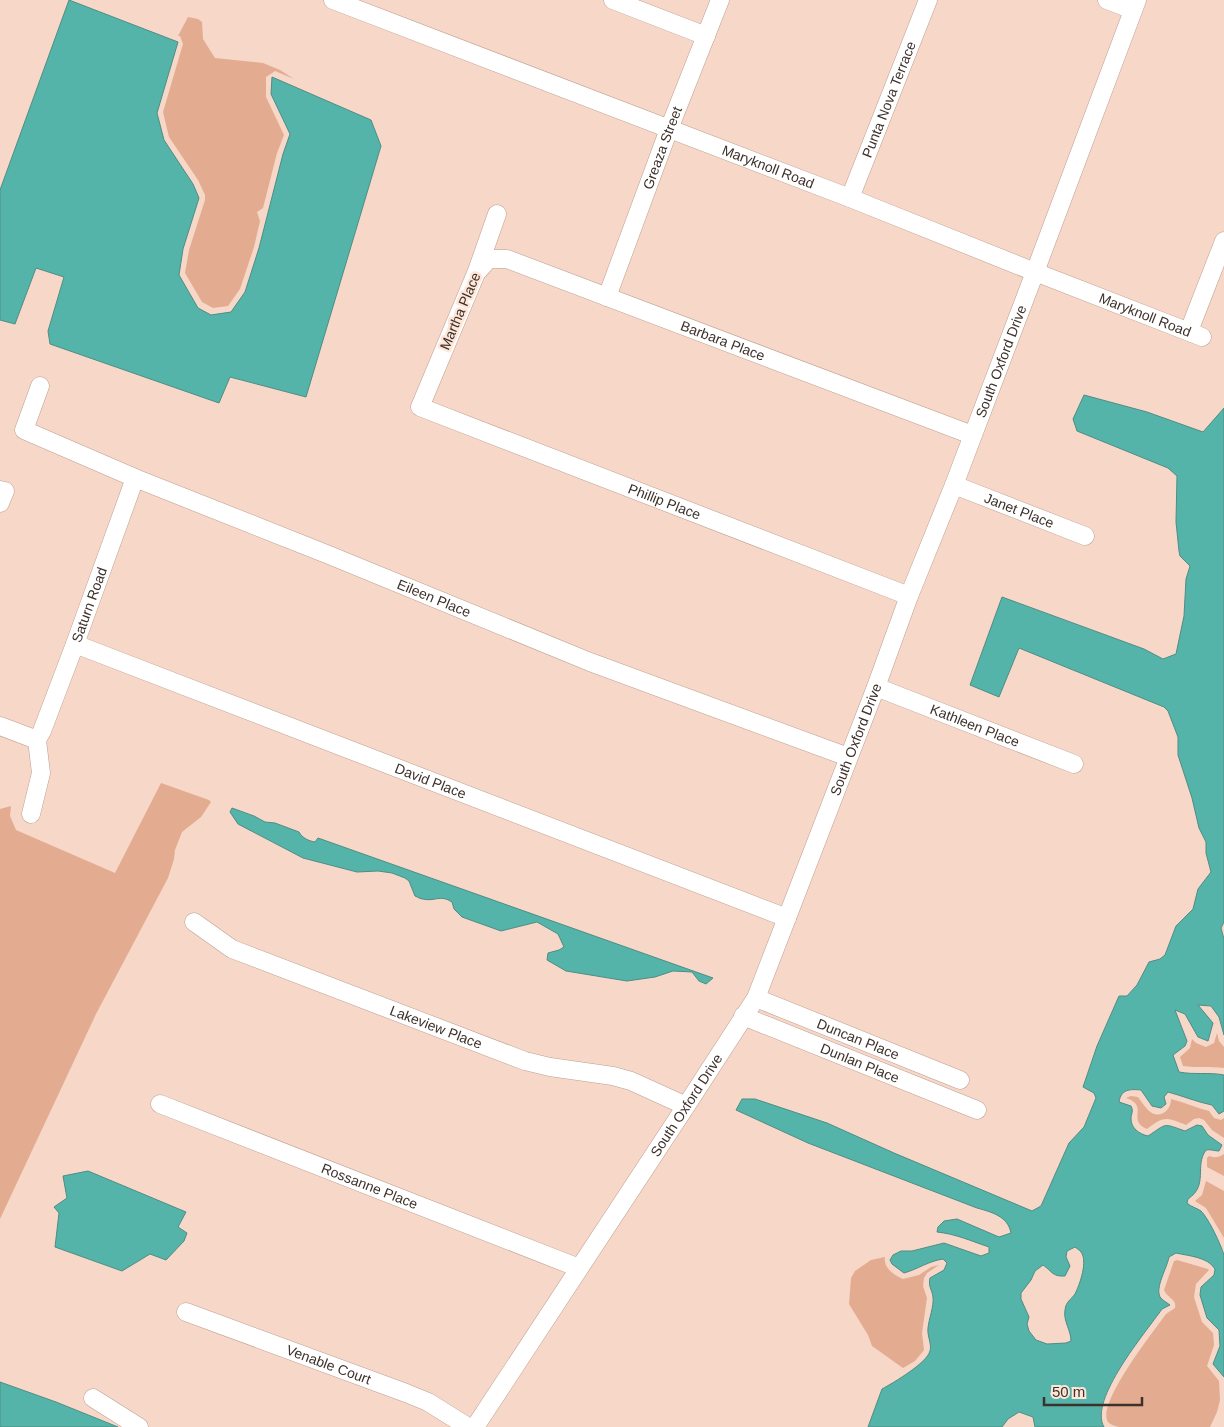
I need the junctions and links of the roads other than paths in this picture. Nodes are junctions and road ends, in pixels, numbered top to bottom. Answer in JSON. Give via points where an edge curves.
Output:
{"nodes":[{"id":1,"x":333,"y":0,"type":"edge"},
{"id":2,"x":613,"y":0,"type":"edge"},
{"id":3,"x":720,"y":0,"type":"edge"},
{"id":4,"x":928,"y":0,"type":"edge"},
{"id":5,"x":1107,"y":0,"type":"edge"},
{"id":6,"x":1135,"y":5,"type":"edge"},
{"id":7,"x":706,"y":36,"type":"junction"},
{"id":8,"x":669,"y":129,"type":"junction"},
{"id":9,"x":850,"y":198,"type":"junction"},
{"id":10,"x":497,"y":214,"type":"dead end"},
{"id":11,"x":1224,"y":241,"type":"edge"},
{"id":12,"x":477,"y":271,"type":"junction"},
{"id":13,"x":1035,"y":272,"type":"junction"},
{"id":14,"x":607,"y":297,"type":"junction"},
{"id":15,"x":40,"y":386,"type":"dead end"},
{"id":16,"x":420,"y":407,"type":"joint"},
{"id":17,"x":972,"y":435,"type":"junction"},
{"id":18,"x":135,"y":478,"type":"junction"},
{"id":19,"x":954,"y":485,"type":"junction"},
{"id":20,"x":0,"y":490,"type":"edge"},
{"id":21,"x":0,"y":503,"type":"edge"},
{"id":22,"x":1085,"y":536,"type":"dead end"},
{"id":23,"x":909,"y":596,"type":"junction"},
{"id":24,"x":75,"y":644,"type":"junction"},
{"id":25,"x":876,"y":687,"type":"junction"},
{"id":26,"x":0,"y":726,"type":"edge"},
{"id":27,"x":39,"y":735,"type":"junction"},
{"id":28,"x":848,"y":757,"type":"junction"},
{"id":29,"x":1074,"y":764,"type":"dead end"},
{"id":30,"x":31,"y":814,"type":"dead end"},
{"id":31,"x":787,"y":918,"type":"junction"},
{"id":32,"x":194,"y":922,"type":"dead end"},
{"id":33,"x":756,"y":998,"type":"junction"},
{"id":34,"x":743,"y":1016,"type":"junction"},
{"id":35,"x":960,"y":1080,"type":"dead end"},
{"id":36,"x":160,"y":1104,"type":"dead end"},
{"id":37,"x":686,"y":1106,"type":"junction"},
{"id":38,"x":977,"y":1110,"type":"dead end"},
{"id":39,"x":579,"y":1268,"type":"junction"},
{"id":40,"x":186,"y":1312,"type":"dead end"},
{"id":41,"x":93,"y":1398,"type":"dead end"},
{"id":42,"x":139,"y":1427,"type":"edge"},
{"id":43,"x":468,"y":1427,"type":"edge"},
{"id":44,"x":475,"y":1427,"type":"edge"}],
"edges":[{"from":1,"to":8,"type":"street","name":"Maryknoll Road"},
{"from":2,"to":7,"type":"street"},
{"from":3,"to":7,"type":"street","name":"Greaza Street"},
{"from":4,"to":9,"type":"street","name":"Punta Nova Terrace"},
{"from":5,"to":6,"type":"street"},
{"from":6,"to":13,"type":"street","name":"South Oxford Drive"},
{"from":7,"to":8,"type":"street","name":"Greaza Street"},
{"from":8,"to":9,"type":"street","name":"Maryknoll Road"},
{"from":8,"to":14,"type":"street","name":"Greaza Street"},
{"from":9,"to":13,"type":"street","name":"Maryknoll Road"},
{"from":10,"to":12,"type":"street","name":"Martha Place"},
{"from":11,"to":13,"type":"street","name":"Maryknoll Road","via":[[1195,334]]},
{"from":12,"to":14,"type":"street","name":"Barbara Place","via":[[489,259],[507,259]]},
{"from":12,"to":16,"type":"street","name":"Martha Place"},
{"from":13,"to":17,"type":"street","name":"South Oxford Drive"},
{"from":14,"to":17,"type":"street","name":"Barbara Place"},
{"from":15,"to":18,"type":"street","name":"Eileen Place","via":[[24,430]]},
{"from":16,"to":23,"type":"street","name":"Phillip Place"},
{"from":17,"to":19,"type":"street","name":"South Oxford Drive"},
{"from":18,"to":24,"type":"street","name":"Saturn Road"},
{"from":18,"to":28,"type":"street","name":"Eileen Place","via":[[590,662]]},
{"from":19,"to":22,"type":"street","name":"Janet Place"},
{"from":19,"to":23,"type":"street","name":"South Oxford Drive"},
{"from":20,"to":21,"type":"street","via":[[5,491]]},
{"from":23,"to":25,"type":"street","name":"South Oxford Drive"},
{"from":24,"to":27,"type":"street","name":"Saturn Road"},
{"from":24,"to":31,"type":"street","name":"David Place"},
{"from":25,"to":28,"type":"street","name":"South Oxford Drive"},
{"from":25,"to":29,"type":"street","name":"Kathleen Place"},
{"from":26,"to":27,"type":"street"},
{"from":27,"to":30,"type":"street","via":[[41,773]]},
{"from":28,"to":31,"type":"street","name":"South Oxford Drive"},
{"from":31,"to":33,"type":"street","name":"South Oxford Drive"},
{"from":32,"to":37,"type":"street","name":"Lakeview Place","via":[[232,949],[525,1061],[613,1076]]},
{"from":33,"to":34,"type":"street","name":"South Oxford Drive"},
{"from":33,"to":35,"type":"street","name":"Duncan Place"},
{"from":34,"to":37,"type":"street","name":"South Oxford Drive"},
{"from":34,"to":38,"type":"street","name":"Dunlan Place"},
{"from":36,"to":39,"type":"street","name":"Rossanne Place"},
{"from":37,"to":39,"type":"street","name":"South Oxford Drive"},
{"from":39,"to":44,"type":"street","name":"South Oxford Drive"},
{"from":40,"to":43,"type":"street","name":"Venable Court","via":[[406,1393],[428,1402]]},
{"from":41,"to":42,"type":"street"}]}
